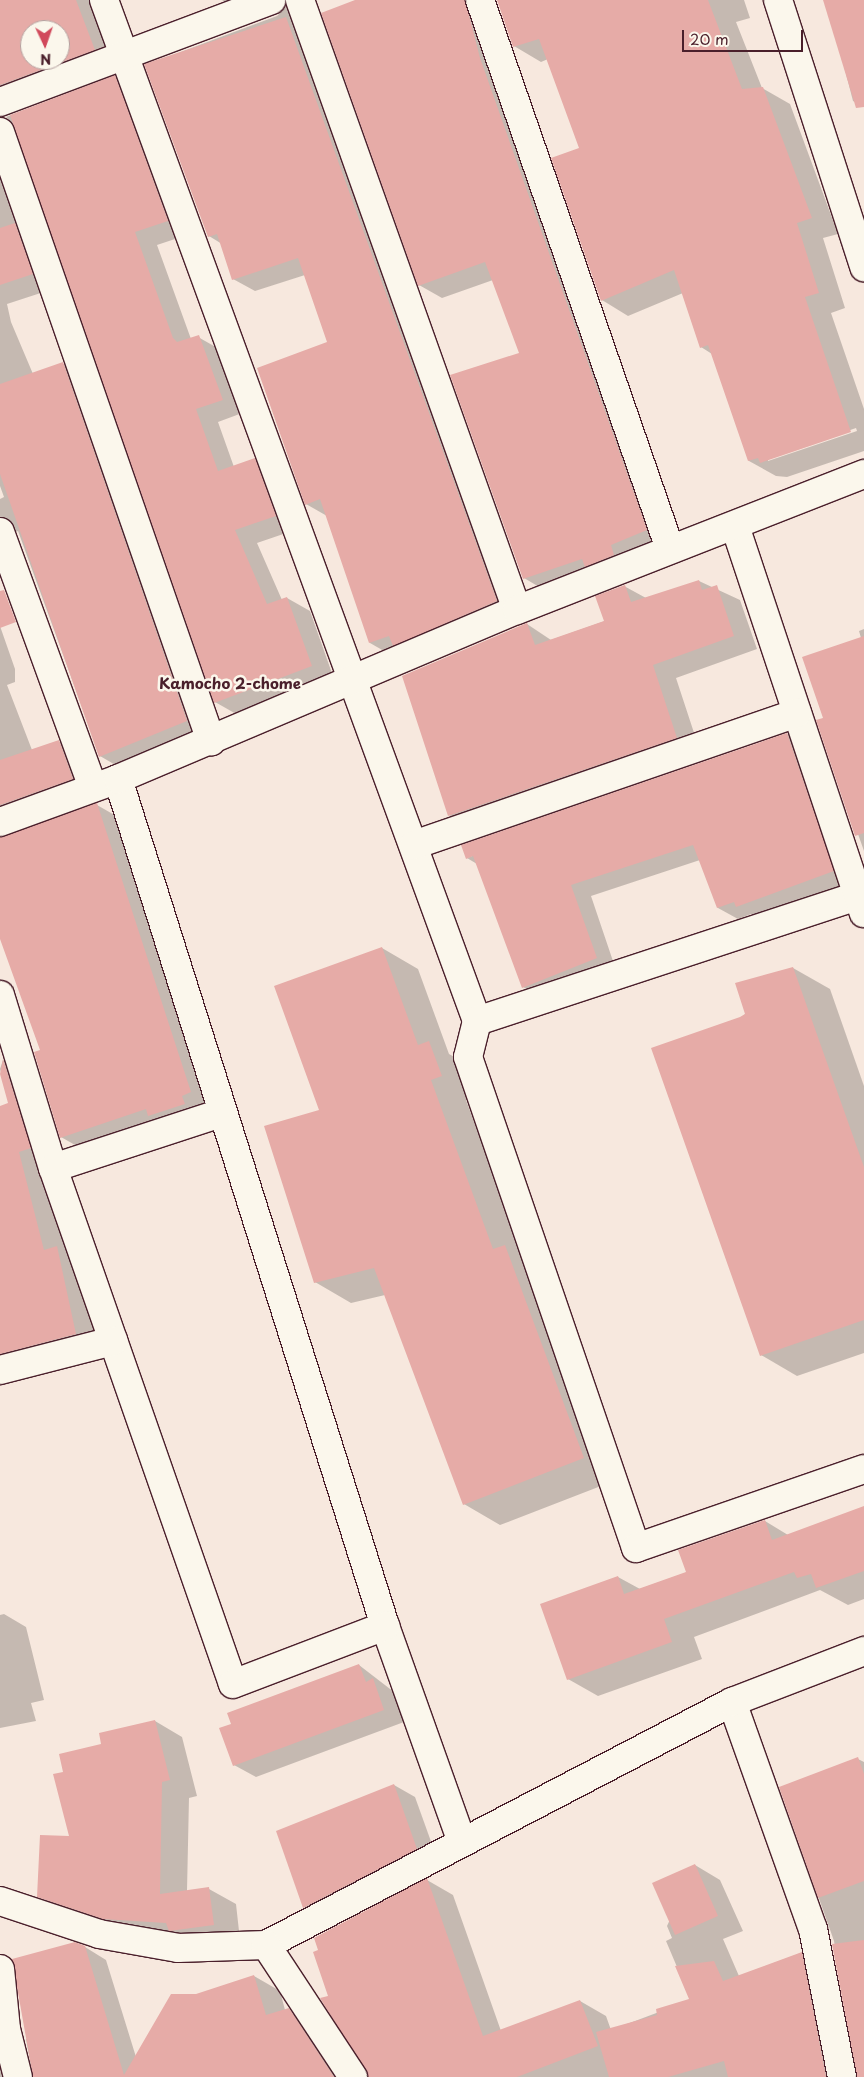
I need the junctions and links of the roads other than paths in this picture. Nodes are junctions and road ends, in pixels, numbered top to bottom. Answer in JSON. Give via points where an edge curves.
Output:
{"nodes":[{"id":1,"x":104,"y":0,"type":"edge"},
{"id":2,"x":271,"y":0,"type":"edge"},
{"id":3,"x":300,"y":0,"type":"edge"},
{"id":4,"x":480,"y":0,"type":"edge"},
{"id":5,"x":778,"y":0,"type":"edge"},
{"id":6,"x":124,"y":54,"type":"junction"},
{"id":7,"x":0,"y":102,"type":"edge"},
{"id":8,"x":0,"y":132,"type":"edge"},
{"id":9,"x":864,"y":267,"type":"edge"},
{"id":10,"x":864,"y":474,"type":"edge"},
{"id":11,"x":736,"y":526,"type":"junction"},
{"id":12,"x":0,"y":532,"type":"edge"},
{"id":13,"x":670,"y":550,"type":"junction"},
{"id":14,"x":517,"y":610,"type":"junction"},
{"id":15,"x":355,"y":681,"type":"junction"},
{"id":16,"x":798,"y":713,"type":"junction"},
{"id":17,"x":211,"y":741,"type":"junction"},
{"id":18,"x":118,"y":779,"type":"junction"},
{"id":19,"x":92,"y":788,"type":"junction"},
{"id":20,"x":0,"y":822,"type":"edge"},
{"id":21,"x":414,"y":845,"type":"junction"},
{"id":22,"x":861,"y":905,"type":"edge"},
{"id":23,"x":0,"y":995,"type":"edge"},
{"id":24,"x":477,"y":1021,"type":"junction"},
{"id":25,"x":221,"y":1113,"type":"junction"},
{"id":26,"x":53,"y":1168,"type":"junction"},
{"id":27,"x":113,"y":1341,"type":"junction"},
{"id":28,"x":0,"y":1370,"type":"edge"},
{"id":29,"x":864,"y":1469,"type":"edge"},
{"id":30,"x":385,"y":1626,"type":"junction"},
{"id":31,"x":864,"y":1651,"type":"edge"},
{"id":32,"x":732,"y":1702,"type":"junction"},
{"id":33,"x":462,"y":1840,"type":"junction"},
{"id":34,"x":0,"y":1901,"type":"edge"},
{"id":35,"x":266,"y":1945,"type":"junction"},
{"id":36,"x":0,"y":1969,"type":"edge"},
{"id":37,"x":18,"y":2077,"type":"edge"},
{"id":38,"x":353,"y":2077,"type":"edge"},
{"id":39,"x":842,"y":2077,"type":"edge"}],
"edges":[{"from":1,"to":6,"type":"street"},
{"from":2,"to":6,"type":"street"},
{"from":3,"to":14,"type":"street"},
{"from":4,"to":13,"type":"street"},
{"from":5,"to":9,"type":"street"},
{"from":6,"to":7,"type":"street"},
{"from":6,"to":15,"type":"street"},
{"from":8,"to":17,"type":"street"},
{"from":10,"to":11,"type":"street"},
{"from":11,"to":13,"type":"street"},
{"from":11,"to":16,"type":"street"},
{"from":12,"to":19,"type":"street"},
{"from":13,"to":14,"type":"street"},
{"from":14,"to":15,"type":"street"},
{"from":15,"to":17,"type":"street"},
{"from":15,"to":21,"type":"street"},
{"from":16,"to":21,"type":"street"},
{"from":16,"to":22,"type":"street"},
{"from":17,"to":18,"type":"street"},
{"from":18,"to":19,"type":"street"},
{"from":18,"to":25,"type":"street"},
{"from":19,"to":20,"type":"street"},
{"from":21,"to":24,"type":"street"},
{"from":22,"to":24,"type":"street"},
{"from":23,"to":26,"type":"street"},
{"from":24,"to":29,"type":"street","via":[[468,1057],[636,1548]]},
{"from":25,"to":26,"type":"street"},
{"from":25,"to":30,"type":"street"},
{"from":26,"to":27,"type":"street"},
{"from":27,"to":28,"type":"street"},
{"from":27,"to":30,"type":"street","via":[[233,1684]]},
{"from":30,"to":33,"type":"street"},
{"from":31,"to":32,"type":"street"},
{"from":32,"to":33,"type":"street"},
{"from":32,"to":39,"type":"street","via":[[813,1929]]},
{"from":33,"to":35,"type":"street"},
{"from":34,"to":35,"type":"street","via":[[99,1934],[178,1948]]},
{"from":35,"to":38,"type":"street"},
{"from":36,"to":37,"type":"street","via":[[6,2029]]}]}
